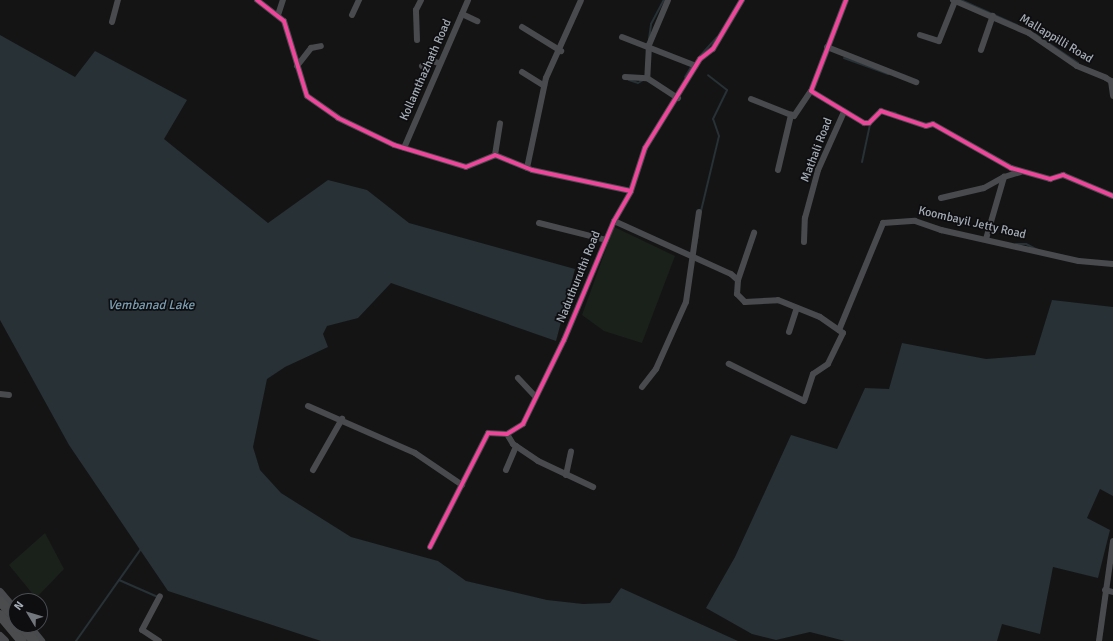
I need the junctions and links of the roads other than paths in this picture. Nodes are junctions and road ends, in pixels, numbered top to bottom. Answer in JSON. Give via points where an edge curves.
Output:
{"nodes":[{"id":1,"x":118,"y":0,"type":"edge"},
{"id":2,"x":257,"y":0,"type":"edge"},
{"id":3,"x":283,"y":0,"type":"edge"},
{"id":4,"x":359,"y":0,"type":"edge"},
{"id":5,"x":421,"y":0,"type":"edge"},
{"id":6,"x":468,"y":0,"type":"edge"},
{"id":7,"x":581,"y":0,"type":"edge"},
{"id":8,"x":668,"y":0,"type":"edge"},
{"id":9,"x":742,"y":0,"type":"edge"},
{"id":10,"x":846,"y":0,"type":"edge"},
{"id":11,"x":954,"y":0,"type":"edge"},
{"id":12,"x":462,"y":14,"type":"junction"},
{"id":13,"x":352,"y":15,"type":"dead end"},
{"id":14,"x":278,"y":16,"type":"junction"},
{"id":15,"x":993,"y":16,"type":"junction"},
{"id":16,"x":477,"y":21,"type":"dead end"},
{"id":17,"x":112,"y":22,"type":"dead end"},
{"id":18,"x":522,"y":27,"type":"dead end"},
{"id":19,"x":920,"y":34,"type":"dead end"},
{"id":20,"x":622,"y":37,"type":"dead end"},
{"id":21,"x":417,"y":40,"type":"dead end"},
{"id":22,"x":649,"y":45,"type":"junction"},
{"id":23,"x":321,"y":46,"type":"dead end"},
{"id":24,"x":827,"y":47,"type":"junction"},
{"id":25,"x":981,"y":50,"type":"dead end"},
{"id":26,"x":561,"y":51,"type":"junction"},
{"id":27,"x":439,"y":63,"type":"junction"},
{"id":28,"x":297,"y":66,"type":"junction"},
{"id":29,"x":422,"y":66,"type":"dead end"},
{"id":30,"x":696,"y":66,"type":"junction"},
{"id":31,"x":522,"y":72,"type":"dead end"},
{"id":32,"x":626,"y":77,"type":"dead end"},
{"id":33,"x":648,"y":78,"type":"junction"},
{"id":34,"x":916,"y":82,"type":"dead end"},
{"id":35,"x":544,"y":86,"type":"junction"},
{"id":36,"x":812,"y":91,"type":"junction"},
{"id":37,"x":1113,"y":96,"type":"edge"},
{"id":38,"x":678,"y":98,"type":"junction"},
{"id":39,"x":750,"y":99,"type":"dead end"},
{"id":40,"x":844,"y":112,"type":"junction"},
{"id":41,"x":791,"y":115,"type":"junction"},
{"id":42,"x":500,"y":123,"type":"dead end"},
{"id":43,"x":404,"y":148,"type":"junction"},
{"id":44,"x":495,"y":155,"type":"junction"},
{"id":45,"x":527,"y":168,"type":"junction"},
{"id":46,"x":778,"y":170,"type":"dead end"},
{"id":47,"x":1020,"y":172,"type":"junction"},
{"id":48,"x":1004,"y":177,"type":"junction"},
{"id":49,"x":631,"y":191,"type":"junction"},
{"id":50,"x":1113,"y":196,"type":"edge"},
{"id":51,"x":941,"y":198,"type":"dead end"},
{"id":52,"x":699,"y":212,"type":"dead end"},
{"id":53,"x":614,"y":221,"type":"junction"},
{"id":54,"x":539,"y":223,"type":"dead end"},
{"id":55,"x":754,"y":233,"type":"dead end"},
{"id":56,"x":986,"y":239,"type":"junction"},
{"id":57,"x":606,"y":240,"type":"junction"},
{"id":58,"x":804,"y":242,"type":"dead end"},
{"id":59,"x":694,"y":256,"type":"junction"},
{"id":60,"x":1113,"y":264,"type":"edge"},
{"id":61,"x":738,"y":280,"type":"junction"},
{"id":62,"x":797,"y":308,"type":"junction"},
{"id":63,"x":839,"y":330,"type":"junction"},
{"id":64,"x":789,"y":332,"type":"dead end"},
{"id":65,"x":729,"y":364,"type":"dead end"},
{"id":66,"x":518,"y":378,"type":"dead end"},
{"id":67,"x":642,"y":387,"type":"dead end"},
{"id":68,"x":0,"y":394,"type":"edge"},
{"id":69,"x":9,"y":395,"type":"dead end"},
{"id":70,"x":535,"y":396,"type":"junction"},
{"id":71,"x":308,"y":406,"type":"dead end"},
{"id":72,"x":342,"y":419,"type":"junction"},
{"id":73,"x":507,"y":434,"type":"junction"},
{"id":74,"x":516,"y":446,"type":"junction"},
{"id":75,"x":571,"y":452,"type":"dead end"},
{"id":76,"x":313,"y":470,"type":"dead end"},
{"id":77,"x":506,"y":470,"type":"dead end"},
{"id":78,"x":566,"y":475,"type":"junction"},
{"id":79,"x":462,"y":485,"type":"junction"},
{"id":80,"x":593,"y":487,"type":"dead end"},
{"id":81,"x":1113,"y":541,"type":"edge"},
{"id":82,"x":430,"y":547,"type":"dead end"},
{"id":83,"x":1112,"y":560,"type":"edge"},
{"id":84,"x":1105,"y":590,"type":"junction"},
{"id":85,"x":0,"y":592,"type":"edge"},
{"id":86,"x":1113,"y":592,"type":"edge"},
{"id":87,"x":160,"y":596,"type":"dead end"},
{"id":88,"x":0,"y":601,"type":"edge"},
{"id":89,"x":8,"y":602,"type":"edge"},
{"id":90,"x":8,"y":610,"type":"edge"},
{"id":91,"x":0,"y":616,"type":"edge"},
{"id":92,"x":28,"y":633,"type":"edge"},
{"id":93,"x":34,"y":633,"type":"edge"},
{"id":94,"x":0,"y":636,"type":"edge"},
{"id":95,"x":5,"y":641,"type":"edge"},
{"id":96,"x":22,"y":641,"type":"edge"},
{"id":97,"x":34,"y":641,"type":"edge"},
{"id":98,"x":41,"y":641,"type":"edge"},
{"id":99,"x":159,"y":641,"type":"edge"},
{"id":100,"x":1099,"y":641,"type":"edge"}],
"edges":[{"from":1,"to":17,"type":"street"},
{"from":2,"to":14,"type":"street"},
{"from":3,"to":14,"type":"street"},
{"from":4,"to":13,"type":"street"},
{"from":5,"to":21,"type":"street","via":[[416,10]]},
{"from":6,"to":12,"type":"street","name":"Kollamthazhath Road"},
{"from":7,"to":26,"type":"street"},
{"from":8,"to":22,"type":"street"},
{"from":9,"to":30,"type":"street","name":"Naduthuruthi Road","via":[[713,49]]},
{"from":10,"to":24,"type":"street"},
{"from":11,"to":15,"type":"street","name":"Mallappilli Road"},
{"from":11,"to":19,"type":"street","via":[[938,41]]},
{"from":12,"to":16,"type":"street"},
{"from":12,"to":27,"type":"street","name":"Kollamthazhath Road"},
{"from":14,"to":28,"type":"street","via":[[284,21]]},
{"from":15,"to":25,"type":"street"},
{"from":15,"to":37,"type":"street","name":"Mallappilli Road","via":[[1042,41],[1076,66],[1111,81]]},
{"from":18,"to":26,"type":"street"},
{"from":20,"to":22,"type":"street"},
{"from":22,"to":30,"type":"street"},
{"from":22,"to":33,"type":"street"},
{"from":23,"to":28,"type":"street","via":[[311,48]]},
{"from":24,"to":34,"type":"street"},
{"from":24,"to":36,"type":"street"},
{"from":26,"to":35,"type":"street"},
{"from":27,"to":29,"type":"street","via":[[431,61]]},
{"from":27,"to":43,"type":"street","name":"Kollamthazhath Road"},
{"from":28,"to":43,"type":"street","via":[[307,96],[338,118]]},
{"from":30,"to":38,"type":"street","name":"Naduthuruthi Road"},
{"from":31,"to":35,"type":"street"},
{"from":32,"to":33,"type":"street"},
{"from":33,"to":38,"type":"street"},
{"from":35,"to":45,"type":"street"},
{"from":36,"to":40,"type":"street"},
{"from":36,"to":41,"type":"street","via":[[798,114]]},
{"from":38,"to":49,"type":"street","name":"Naduthuruthi Road","via":[[645,148]]},
{"from":39,"to":41,"type":"street"},
{"from":40,"to":47,"type":"street","via":[[869,123],[877,112],[884,111],[926,126],[933,124]]},
{"from":40,"to":58,"type":"street","name":"Mathali Road","via":[[818,170],[806,218]]},
{"from":41,"to":46,"type":"street"},
{"from":42,"to":44,"type":"street"},
{"from":43,"to":44,"type":"street","via":[[466,167]]},
{"from":44,"to":45,"type":"street"},
{"from":45,"to":49,"type":"street"},
{"from":47,"to":48,"type":"street"},
{"from":47,"to":50,"type":"street","via":[[1050,179],[1063,175]]},
{"from":48,"to":51,"type":"street","via":[[984,188]]},
{"from":48,"to":56,"type":"street"},
{"from":49,"to":53,"type":"street","name":"Naduthuruthi Road"},
{"from":52,"to":59,"type":"street"},
{"from":53,"to":57,"type":"street","name":"Naduthuruthi Road"},
{"from":53,"to":59,"type":"street"},
{"from":54,"to":57,"type":"street"},
{"from":55,"to":61,"type":"street"},
{"from":56,"to":60,"type":"street","name":"Koombayil Jetty Road","via":[[1079,261]]},
{"from":56,"to":63,"type":"street","name":"Koombayil Jetty Road","via":[[915,221],[883,223]]},
{"from":57,"to":70,"type":"street","name":"Naduthuruthi Road","via":[[564,340]]},
{"from":59,"to":61,"type":"street"},
{"from":59,"to":67,"type":"street","via":[[679,320],[656,369]]},
{"from":61,"to":62,"type":"street","via":[[737,294],[745,302],[778,300]]},
{"from":62,"to":63,"type":"street","via":[[820,317]]},
{"from":62,"to":64,"type":"street"},
{"from":63,"to":65,"type":"street","name":"Koombayil Jetty Road","via":[[843,333],[828,364],[814,374],[804,401]]},
{"from":66,"to":70,"type":"street"},
{"from":68,"to":69,"type":"street"},
{"from":70,"to":73,"type":"street","name":"Naduthuruthi Road","via":[[523,424]]},
{"from":71,"to":72,"type":"street"},
{"from":72,"to":76,"type":"street"},
{"from":72,"to":79,"type":"street","via":[[415,453]]},
{"from":73,"to":74,"type":"street"},
{"from":73,"to":79,"type":"street","via":[[488,433]]},
{"from":74,"to":77,"type":"street"},
{"from":74,"to":78,"type":"street"},
{"from":75,"to":78,"type":"street"},
{"from":78,"to":80,"type":"street"},
{"from":79,"to":82,"type":"street"},
{"from":81,"to":83,"type":"street"},
{"from":83,"to":84,"type":"street"},
{"from":84,"to":86,"type":"street"},
{"from":84,"to":100,"type":"street"},
{"from":85,"to":89,"type":"street"},
{"from":87,"to":99,"type":"street","via":[[142,630]]},
{"from":88,"to":90,"type":"highway"},
{"from":91,"to":96,"type":"highway"},
{"from":92,"to":97,"type":"highway"},
{"from":93,"to":98,"type":"street"},
{"from":94,"to":95,"type":"street"}]}
